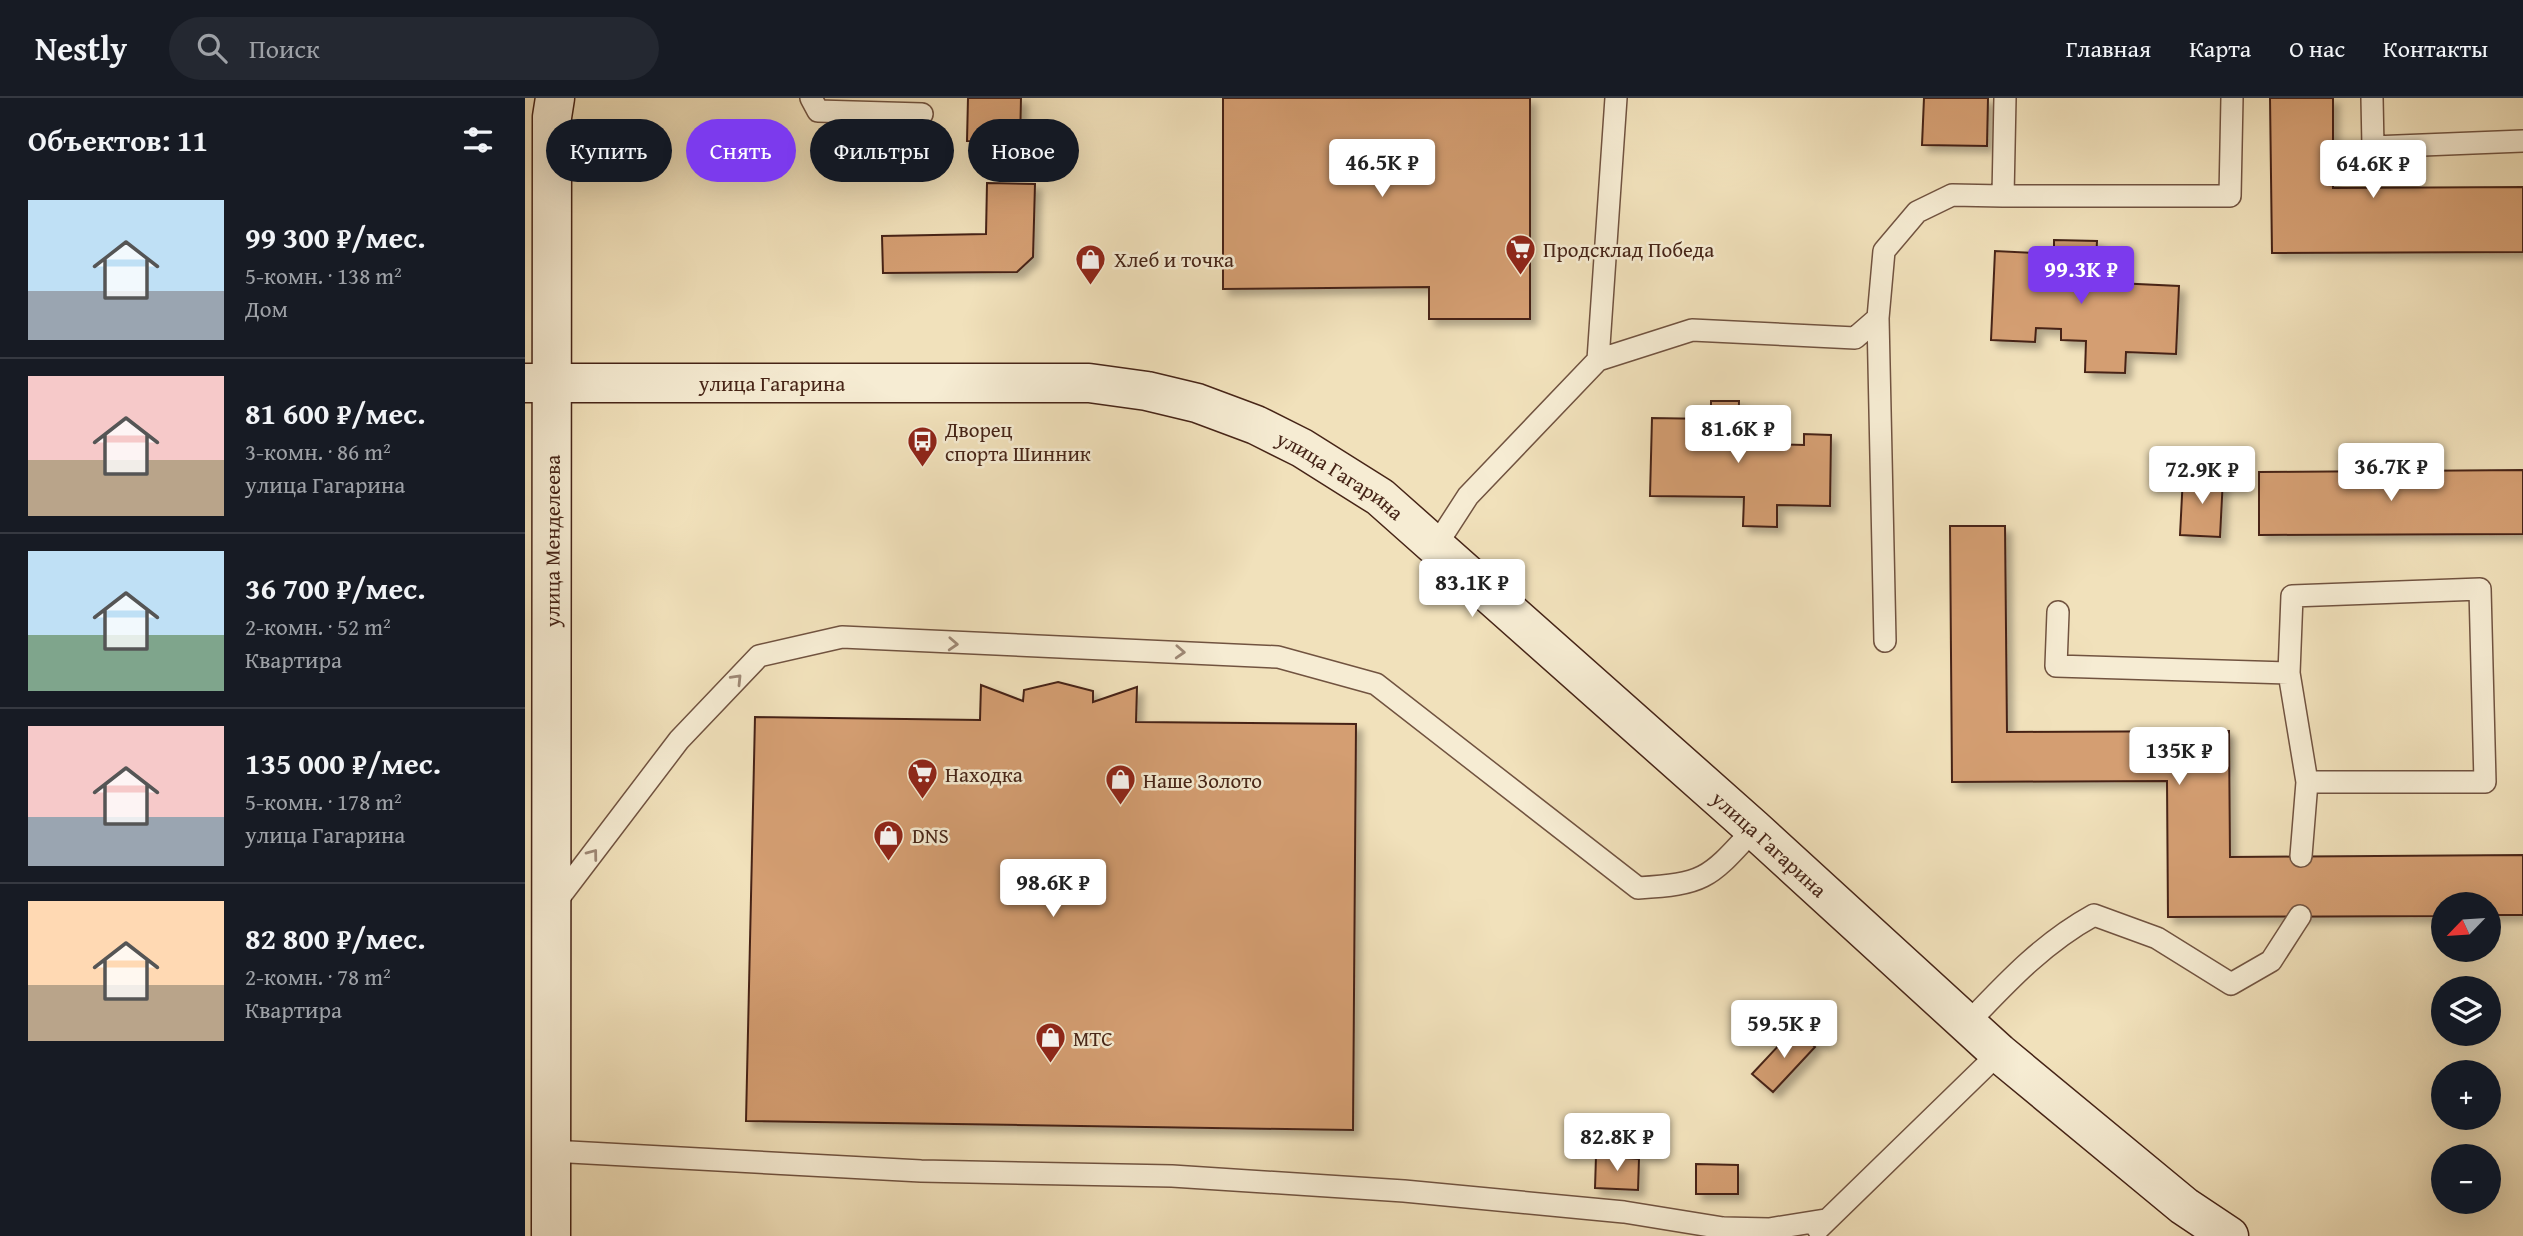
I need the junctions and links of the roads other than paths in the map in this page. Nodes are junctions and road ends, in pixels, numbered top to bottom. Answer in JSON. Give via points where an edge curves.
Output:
{"nodes":[{"id":1,"x":555,"y":98,"type":"edge"},
{"id":2,"x":811,"y":98,"type":"edge"},
{"id":3,"x":1616,"y":98,"type":"edge"},
{"id":4,"x":2005,"y":98,"type":"edge"},
{"id":5,"x":2232,"y":98,"type":"edge"},
{"id":6,"x":2372,"y":98,"type":"edge"},
{"id":7,"x":922,"y":114,"type":"dead end"},
{"id":8,"x":2523,"y":141,"type":"edge"},
{"id":9,"x":2003,"y":196,"type":"junction"},
{"id":10,"x":1878,"y":318,"type":"junction"},
{"id":11,"x":1598,"y":360,"type":"junction"},
{"id":12,"x":539,"y":383,"type":"edge"},
{"id":13,"x":1435,"y":547,"type":"junction"},
{"id":14,"x":2058,"y":612,"type":"dead end"},
{"id":15,"x":1885,"y":641,"type":"dead end"},
{"id":16,"x":2289,"y":673,"type":"junction"},
{"id":17,"x":2307,"y":782,"type":"junction"},
{"id":18,"x":1754,"y":829,"type":"junction"},
{"id":19,"x":2301,"y":856,"type":"dead end"},
{"id":20,"x":551,"y":908,"type":"junction"},
{"id":21,"x":2300,"y":916,"type":"dead end"},
{"id":22,"x":1967,"y":1024,"type":"junction"},
{"id":23,"x":1999,"y":1053,"type":"junction"},
{"id":24,"x":551,"y":1151,"type":"junction"},
{"id":25,"x":1819,"y":1228,"type":"edge"},
{"id":26,"x":551,"y":1236,"type":"edge"},
{"id":27,"x":2229,"y":1236,"type":"edge"}],
"edges":[{"from":1,"to":12,"type":"main road","name":"улица Менделеева"},
{"from":2,"to":7,"type":"lane","via":[[818,111]]},
{"from":3,"to":11,"type":"lane"},
{"from":4,"to":9,"type":"lane"},
{"from":5,"to":9,"type":"lane","via":[[2230,196]]},
{"from":6,"to":8,"type":"lane","via":[[2373,147]]},
{"from":9,"to":10,"type":"lane","via":[[1952,195],[1917,212],[1884,251]]},
{"from":10,"to":11,"type":"lane","via":[[1855,338],[1692,330]]},
{"from":10,"to":15,"type":"lane"},
{"from":11,"to":13,"type":"lane","via":[[1468,496]]},
{"from":12,"to":13,"type":"main road","name":"улица Гагарина","via":[[1028,382],[1089,383],[1147,391],[1257,425],[1302,448],[1380,497]]},
{"from":12,"to":20,"type":"main road","name":"улица Менделеева"},
{"from":13,"to":18,"type":"main road","name":"улица Гагарина"},
{"from":14,"to":16,"type":"lane","via":[[2056,666]]},
{"from":16,"to":17,"type":"lane"},
{"from":16,"to":17,"type":"lane","via":[[2292,596],[2480,589],[2485,782]]},
{"from":17,"to":19,"type":"lane"},
{"from":20,"to":18,"type":"lane","one_way":true,"via":[[679,740],[759,656],[842,638],[1278,657],[1376,684],[1638,888],[1682,886],[1713,873]]},
{"from":18,"to":22,"type":"main road","name":"улица Гагарина"},
{"from":20,"to":24,"type":"main road","name":"улица Менделеева"},
{"from":21,"to":22,"type":"lane","via":[[2271,961],[2231,984],[2157,938],[2094,915],[2030,958]]},
{"from":22,"to":23,"type":"main road","name":"улица Гагарина"},
{"from":23,"to":25,"type":"lane"},
{"from":23,"to":27,"type":"main road","name":"улица Гагарина","via":[[2184,1206]]},
{"from":24,"to":25,"type":"lane","via":[[921,1171],[1172,1176],[1404,1191],[1624,1212],[1723,1228]]},
{"from":24,"to":26,"type":"main road","name":"улица Менделеева"}]}
